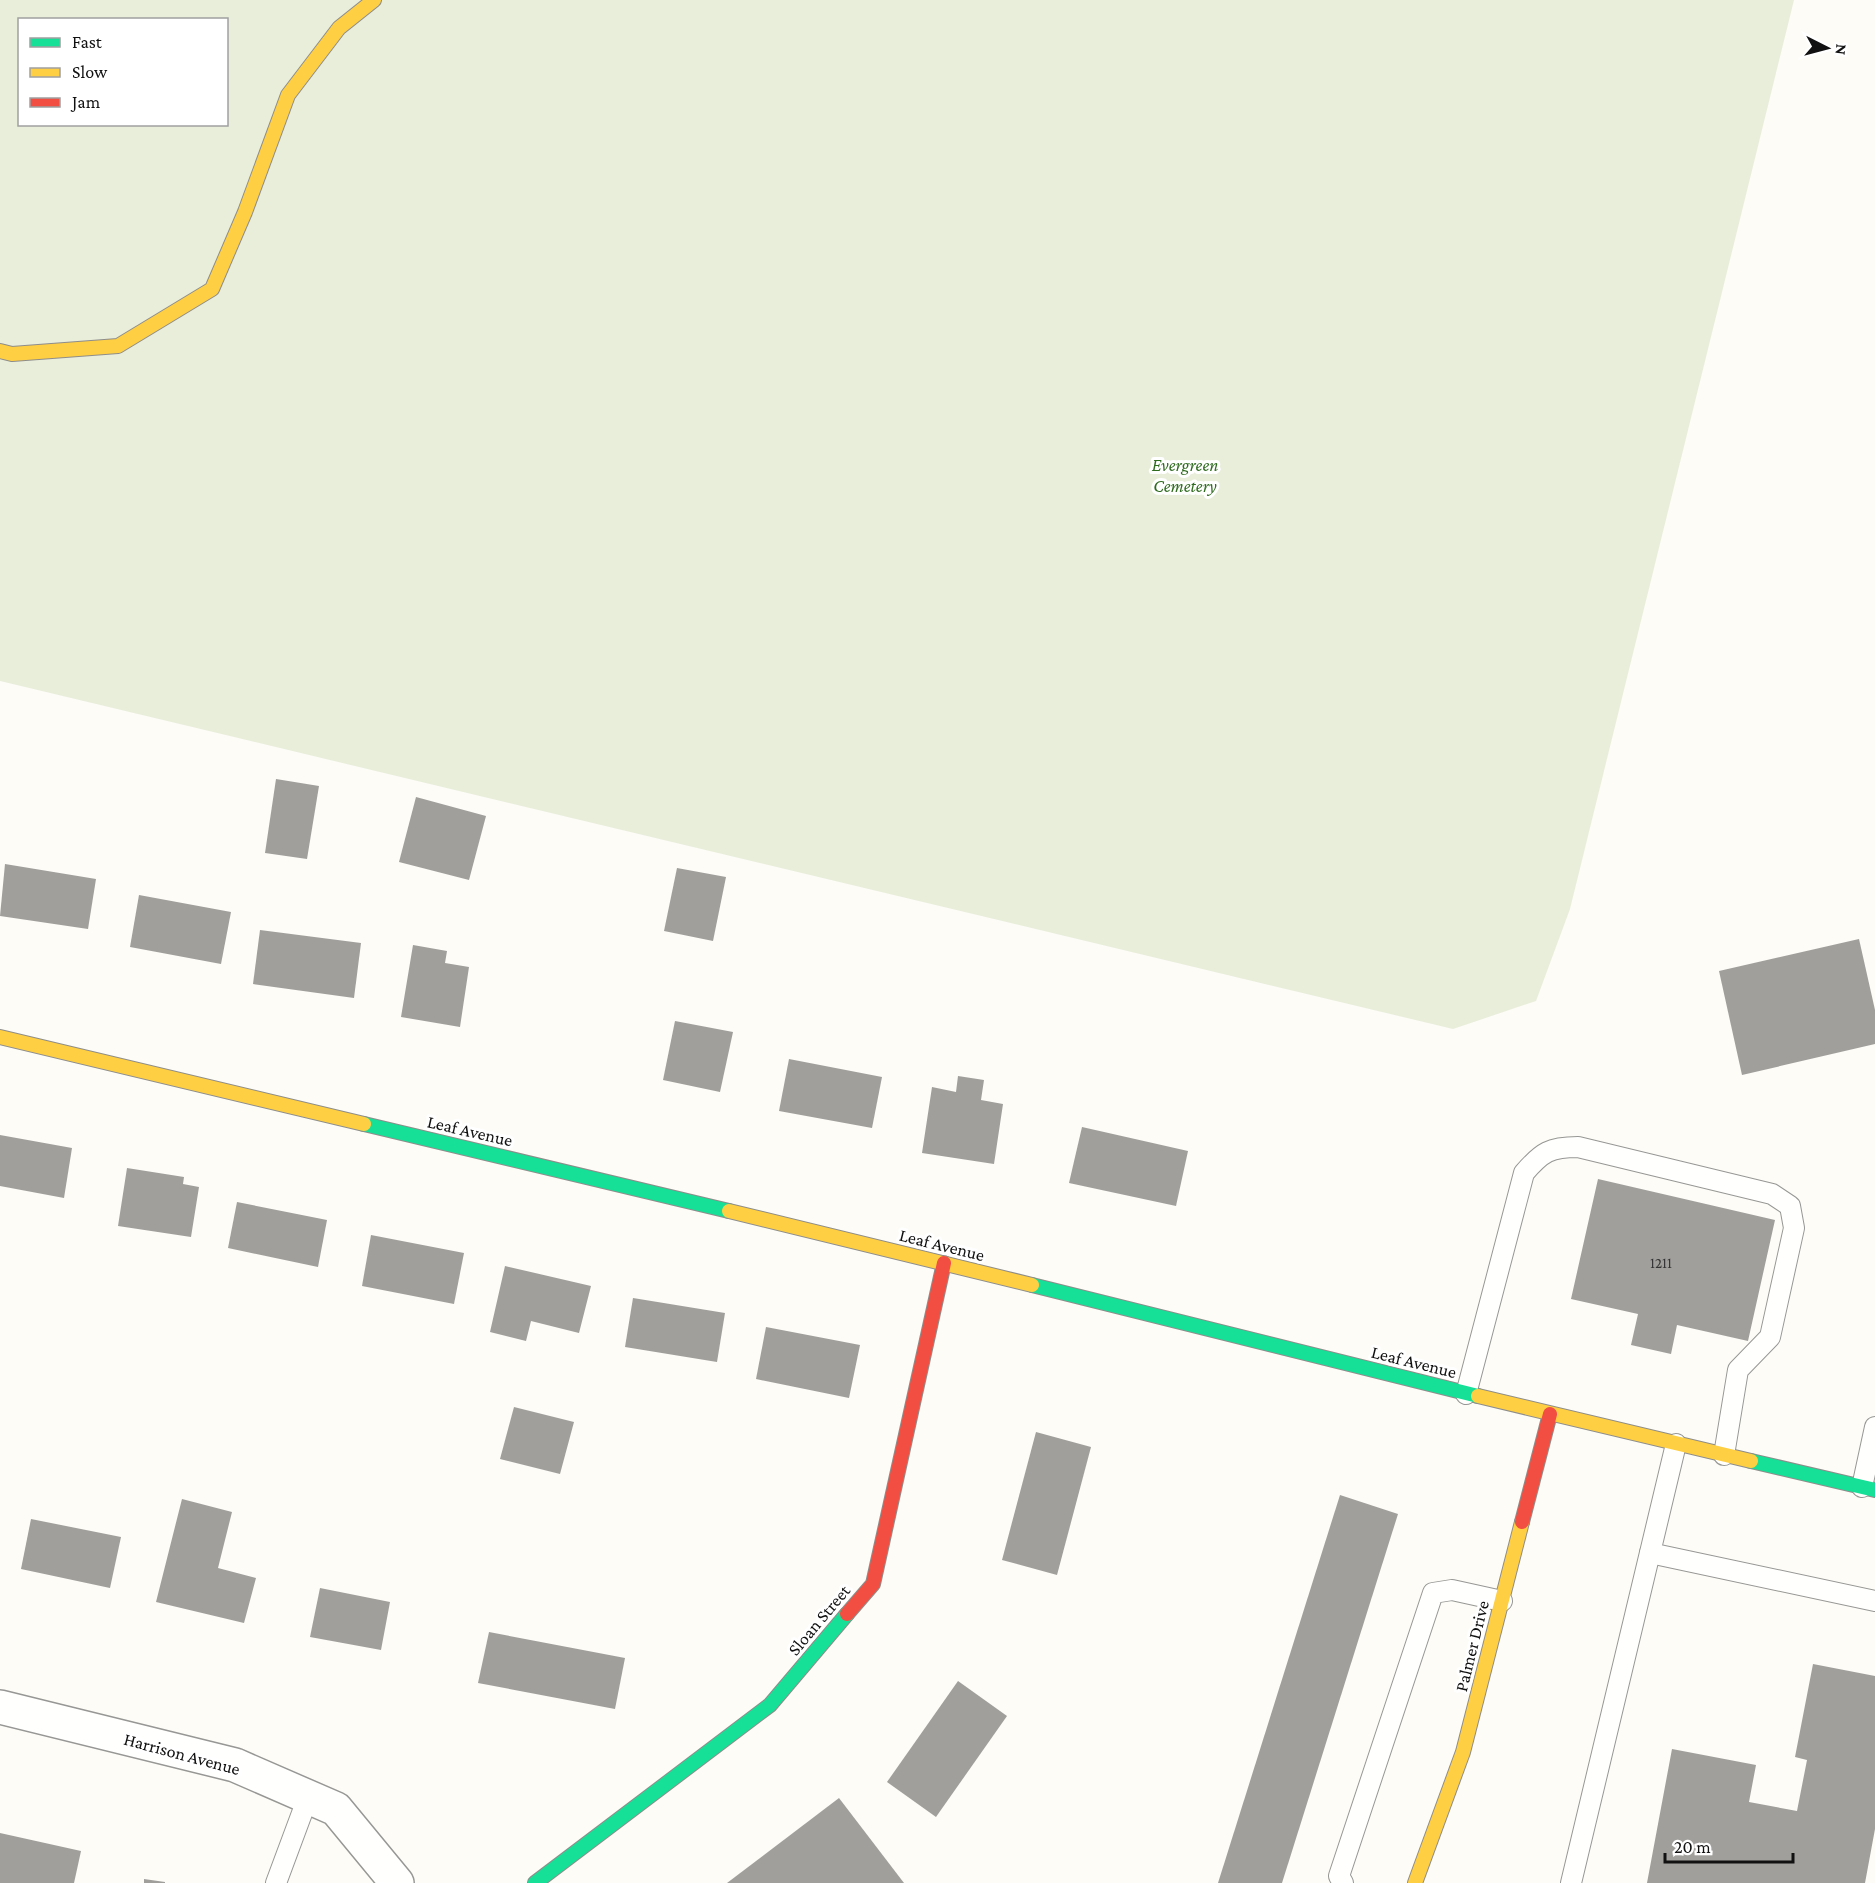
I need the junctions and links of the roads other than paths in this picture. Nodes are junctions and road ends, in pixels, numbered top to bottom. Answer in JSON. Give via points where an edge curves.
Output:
{"nodes":[{"id":1,"x":374,"y":0,"type":"edge"},
{"id":2,"x":0,"y":351,"type":"edge"},
{"id":3,"x":0,"y":1037,"type":"edge"},
{"id":4,"x":944,"y":1263,"type":"junction"},
{"id":5,"x":1466,"y":1394,"type":"junction"},
{"id":6,"x":1550,"y":1414,"type":"junction"},
{"id":7,"x":1875,"y":1427,"type":"edge"},
{"id":8,"x":1676,"y":1444,"type":"junction"},
{"id":9,"x":1724,"y":1455,"type":"junction"},
{"id":10,"x":1868,"y":1489,"type":"edge"},
{"id":11,"x":1650,"y":1553,"type":"junction"},
{"id":12,"x":1502,"y":1601,"type":"junction"},
{"id":13,"x":1875,"y":1601,"type":"edge"},
{"id":14,"x":0,"y":1707,"type":"edge"},
{"id":15,"x":308,"y":1797,"type":"junction"},
{"id":16,"x":276,"y":1883,"type":"edge"},
{"id":17,"x":397,"y":1883,"type":"edge"},
{"id":18,"x":535,"y":1883,"type":"edge"},
{"id":19,"x":1343,"y":1883,"type":"edge"},
{"id":20,"x":1415,"y":1883,"type":"edge"},
{"id":21,"x":1571,"y":1883,"type":"edge"}],
"edges":[{"from":1,"to":2,"type":"street","via":[[339,28],[288,94],[212,289],[118,346],[12,354]]},
{"from":3,"to":4,"type":"street","name":"Leaf Avenue"},
{"from":4,"to":5,"type":"street","name":"Leaf Avenue"},
{"from":4,"to":18,"type":"street","name":"Sloan Street","via":[[873,1584],[770,1705]]},
{"from":5,"to":6,"type":"street","name":"Leaf Avenue"},
{"from":5,"to":9,"type":"lane","via":[[1524,1173],[1539,1155],[1557,1147],[1578,1147],[1772,1194],[1790,1206],[1794,1228],[1770,1337],[1738,1370]]},
{"from":6,"to":8,"type":"street","name":"Leaf Avenue"},
{"from":6,"to":12,"type":"street","name":"Palmer Drive"},
{"from":7,"to":10,"type":"lane"},
{"from":8,"to":9,"type":"street","name":"Leaf Avenue"},
{"from":8,"to":11,"type":"lane"},
{"from":9,"to":10,"type":"street","name":"Leaf Avenue"},
{"from":11,"to":13,"type":"lane"},
{"from":11,"to":21,"type":"lane"},
{"from":12,"to":19,"type":"lane","via":[[1452,1590],[1433,1593],[1339,1876]]},
{"from":12,"to":20,"type":"street","name":"Palmer Drive","via":[[1463,1752]]},
{"from":14,"to":15,"type":"street","name":"Harrison Avenue","via":[[235,1765]]},
{"from":15,"to":16,"type":"lane"},
{"from":15,"to":17,"type":"street","name":"Harrison Avenue","via":[[336,1809]]}]}
